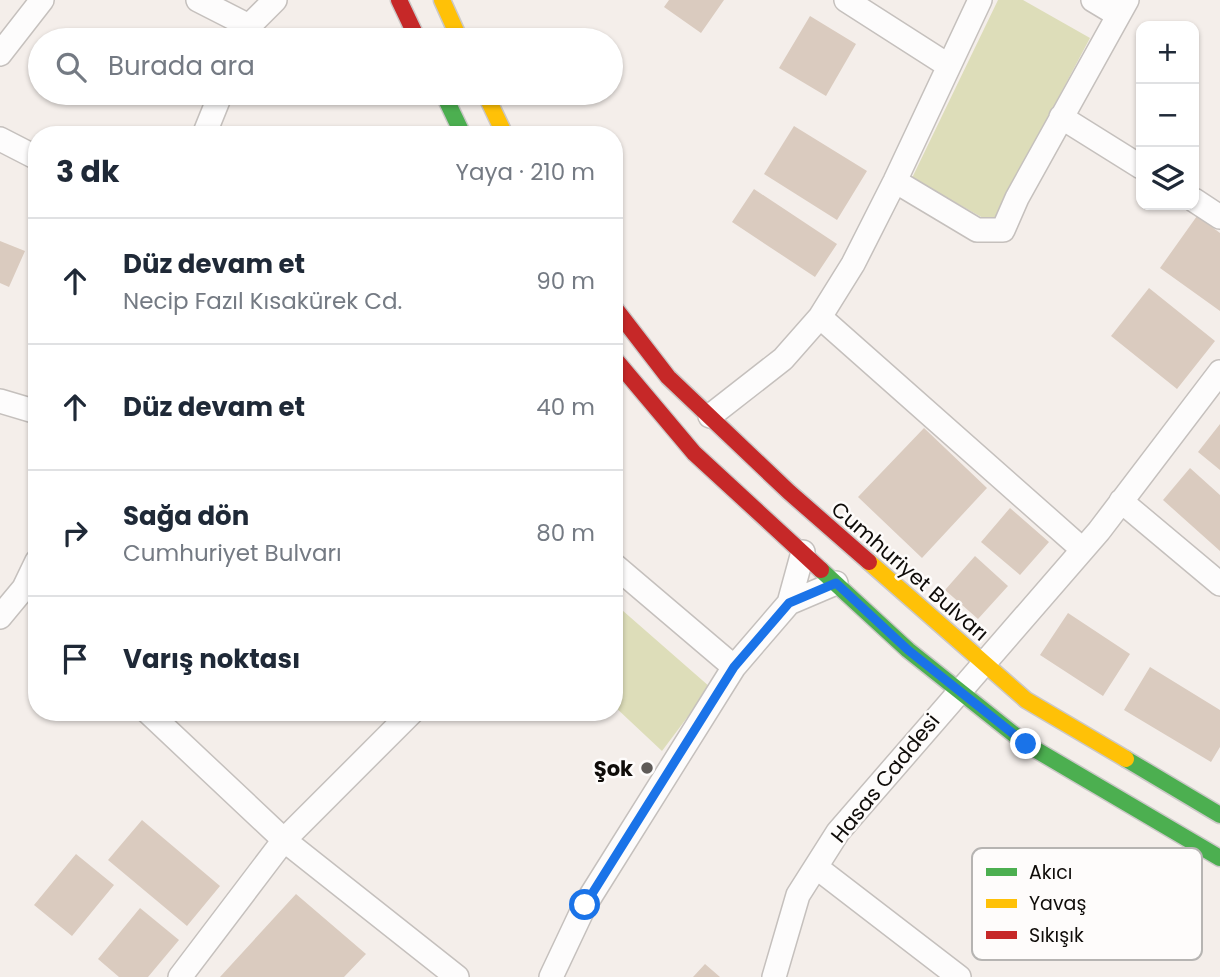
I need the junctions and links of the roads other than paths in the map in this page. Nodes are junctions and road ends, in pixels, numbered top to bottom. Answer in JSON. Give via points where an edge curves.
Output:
{"nodes":[{"id":1,"x":42,"y":0,"type":"edge"},
{"id":2,"x":198,"y":0,"type":"edge"},
{"id":3,"x":275,"y":0,"type":"edge"},
{"id":4,"x":399,"y":0,"type":"edge"},
{"id":5,"x":442,"y":0,"type":"edge"},
{"id":6,"x":846,"y":0,"type":"edge"},
{"id":7,"x":980,"y":0,"type":"edge"},
{"id":8,"x":1093,"y":0,"type":"edge"},
{"id":9,"x":1122,"y":8,"type":"edge"},
{"id":10,"x":239,"y":28,"type":"edge"},
{"id":11,"x":250,"y":28,"type":"edge"},
{"id":12,"x":412,"y":28,"type":"edge"},
{"id":13,"x":455,"y":28,"type":"edge"},
{"id":14,"x":0,"y":54,"type":"edge"},
{"id":15,"x":949,"y":66,"type":"junction"},
{"id":16,"x":216,"y":105,"type":"edge"},
{"id":17,"x":449,"y":105,"type":"edge"},
{"id":18,"x":491,"y":105,"type":"edge"},
{"id":19,"x":1061,"y":117,"type":"junction"},
{"id":20,"x":208,"y":126,"type":"edge"},
{"id":21,"x":459,"y":126,"type":"edge"},
{"id":22,"x":501,"y":126,"type":"edge"},
{"id":23,"x":0,"y":139,"type":"edge"},
{"id":24,"x":28,"y":153,"type":"edge"},
{"id":25,"x":1136,"y":164,"type":"edge"},
{"id":26,"x":895,"y":181,"type":"junction"},
{"id":27,"x":1199,"y":203,"type":"edge"},
{"id":28,"x":1220,"y":217,"type":"edge"},
{"id":29,"x":820,"y":317,"type":"junction"},
{"id":30,"x":623,"y":319,"type":"edge"},
{"id":31,"x":623,"y":369,"type":"edge"},
{"id":32,"x":1220,"y":372,"type":"edge"},
{"id":33,"x":0,"y":401,"type":"edge"},
{"id":34,"x":28,"y":409,"type":"edge"},
{"id":35,"x":710,"y":416,"type":"junction"},
{"id":36,"x":1121,"y":501,"type":"junction"},
{"id":37,"x":828,"y":527,"type":"junction"},
{"id":38,"x":1082,"y":549,"type":"junction"},
{"id":39,"x":856,"y":551,"type":"junction"},
{"id":40,"x":803,"y":552,"type":"junction"},
{"id":41,"x":623,"y":573,"type":"edge"},
{"id":42,"x":847,"y":578,"type":"junction"},
{"id":43,"x":1220,"y":584,"type":"edge"},
{"id":44,"x":28,"y":596,"type":"edge"},
{"id":45,"x":789,"y":603,"type":"junction"},
{"id":46,"x":0,"y":617,"type":"edge"},
{"id":47,"x":984,"y":664,"type":"junction"},
{"id":48,"x":734,"y":667,"type":"junction"},
{"id":49,"x":958,"y":690,"type":"junction"},
{"id":50,"x":158,"y":721,"type":"edge"},
{"id":51,"x":403,"y":721,"type":"edge"},
{"id":52,"x":1220,"y":815,"type":"edge"},
{"id":53,"x":284,"y":840,"type":"junction"},
{"id":54,"x":1220,"y":858,"type":"edge"},
{"id":55,"x":816,"y":867,"type":"junction"},
{"id":56,"x":182,"y":976,"type":"edge"},
{"id":57,"x":457,"y":977,"type":"edge"},
{"id":58,"x":551,"y":977,"type":"edge"},
{"id":59,"x":774,"y":977,"type":"edge"},
{"id":60,"x":959,"y":977,"type":"edge"}],
"edges":[{"from":1,"to":14,"type":"street"},
{"from":2,"to":10,"type":"street"},
{"from":3,"to":11,"type":"street"},
{"from":4,"to":12,"type":"main road"},
{"from":5,"to":13,"type":"main road"},
{"from":6,"to":15,"type":"street"},
{"from":7,"to":15,"type":"street"},
{"from":8,"to":9,"type":"street"},
{"from":9,"to":19,"type":"street"},
{"from":15,"to":26,"type":"street"},
{"from":16,"to":20,"type":"street"},
{"from":17,"to":21,"type":"main road"},
{"from":18,"to":22,"type":"main road"},
{"from":19,"to":25,"type":"street"},
{"from":19,"to":26,"type":"street","via":[[1003,230],[976,230]]},
{"from":23,"to":24,"type":"street"},
{"from":26,"to":29,"type":"street"},
{"from":27,"to":28,"type":"street"},
{"from":29,"to":35,"type":"street","via":[[783,359]]},
{"from":29,"to":38,"type":"street"},
{"from":30,"to":35,"type":"main road","name":"Cumhuriyet Bulvarı","via":[[668,377]]},
{"from":31,"to":40,"type":"main road","via":[[694,453]]},
{"from":32,"to":36,"type":"street","name":"Hasas Caddesi"},
{"from":33,"to":34,"type":"street"},
{"from":35,"to":37,"type":"main road","name":"Cumhuriyet Bulvarı"},
{"from":36,"to":38,"type":"street","name":"Hasas Caddesi"},
{"from":36,"to":43,"type":"street"},
{"from":37,"to":39,"type":"main road","name":"Cumhuriyet Bulvarı"},
{"from":37,"to":40,"type":"main road","via":[[808,531]]},
{"from":38,"to":47,"type":"street","name":"Hasas Caddesi"},
{"from":39,"to":42,"type":"main road"},
{"from":39,"to":47,"type":"main road","name":"Cumhuriyet Bulvarı"},
{"from":40,"to":42,"type":"main road"},
{"from":40,"to":45,"type":"street"},
{"from":41,"to":48,"type":"street"},
{"from":42,"to":45,"type":"street"},
{"from":42,"to":49,"type":"main road","via":[[908,650]]},
{"from":44,"to":46,"type":"street"},
{"from":45,"to":48,"type":"street"},
{"from":47,"to":49,"type":"street","name":"Hasas Caddesi"},
{"from":47,"to":52,"type":"main road","name":"Cumhuriyet Bulvarı","via":[[1026,700]]},
{"from":48,"to":58,"type":"street","via":[[585,905]]},
{"from":49,"to":54,"type":"main road","via":[[1026,744]]},
{"from":49,"to":55,"type":"street","name":"Hasas Caddesi","via":[[838,832]]},
{"from":50,"to":53,"type":"street"},
{"from":51,"to":53,"type":"street"},
{"from":53,"to":56,"type":"street"},
{"from":53,"to":57,"type":"street"},
{"from":55,"to":59,"type":"street","name":"Hasas Caddesi","via":[[798,895]]},
{"from":55,"to":60,"type":"street"}]}
